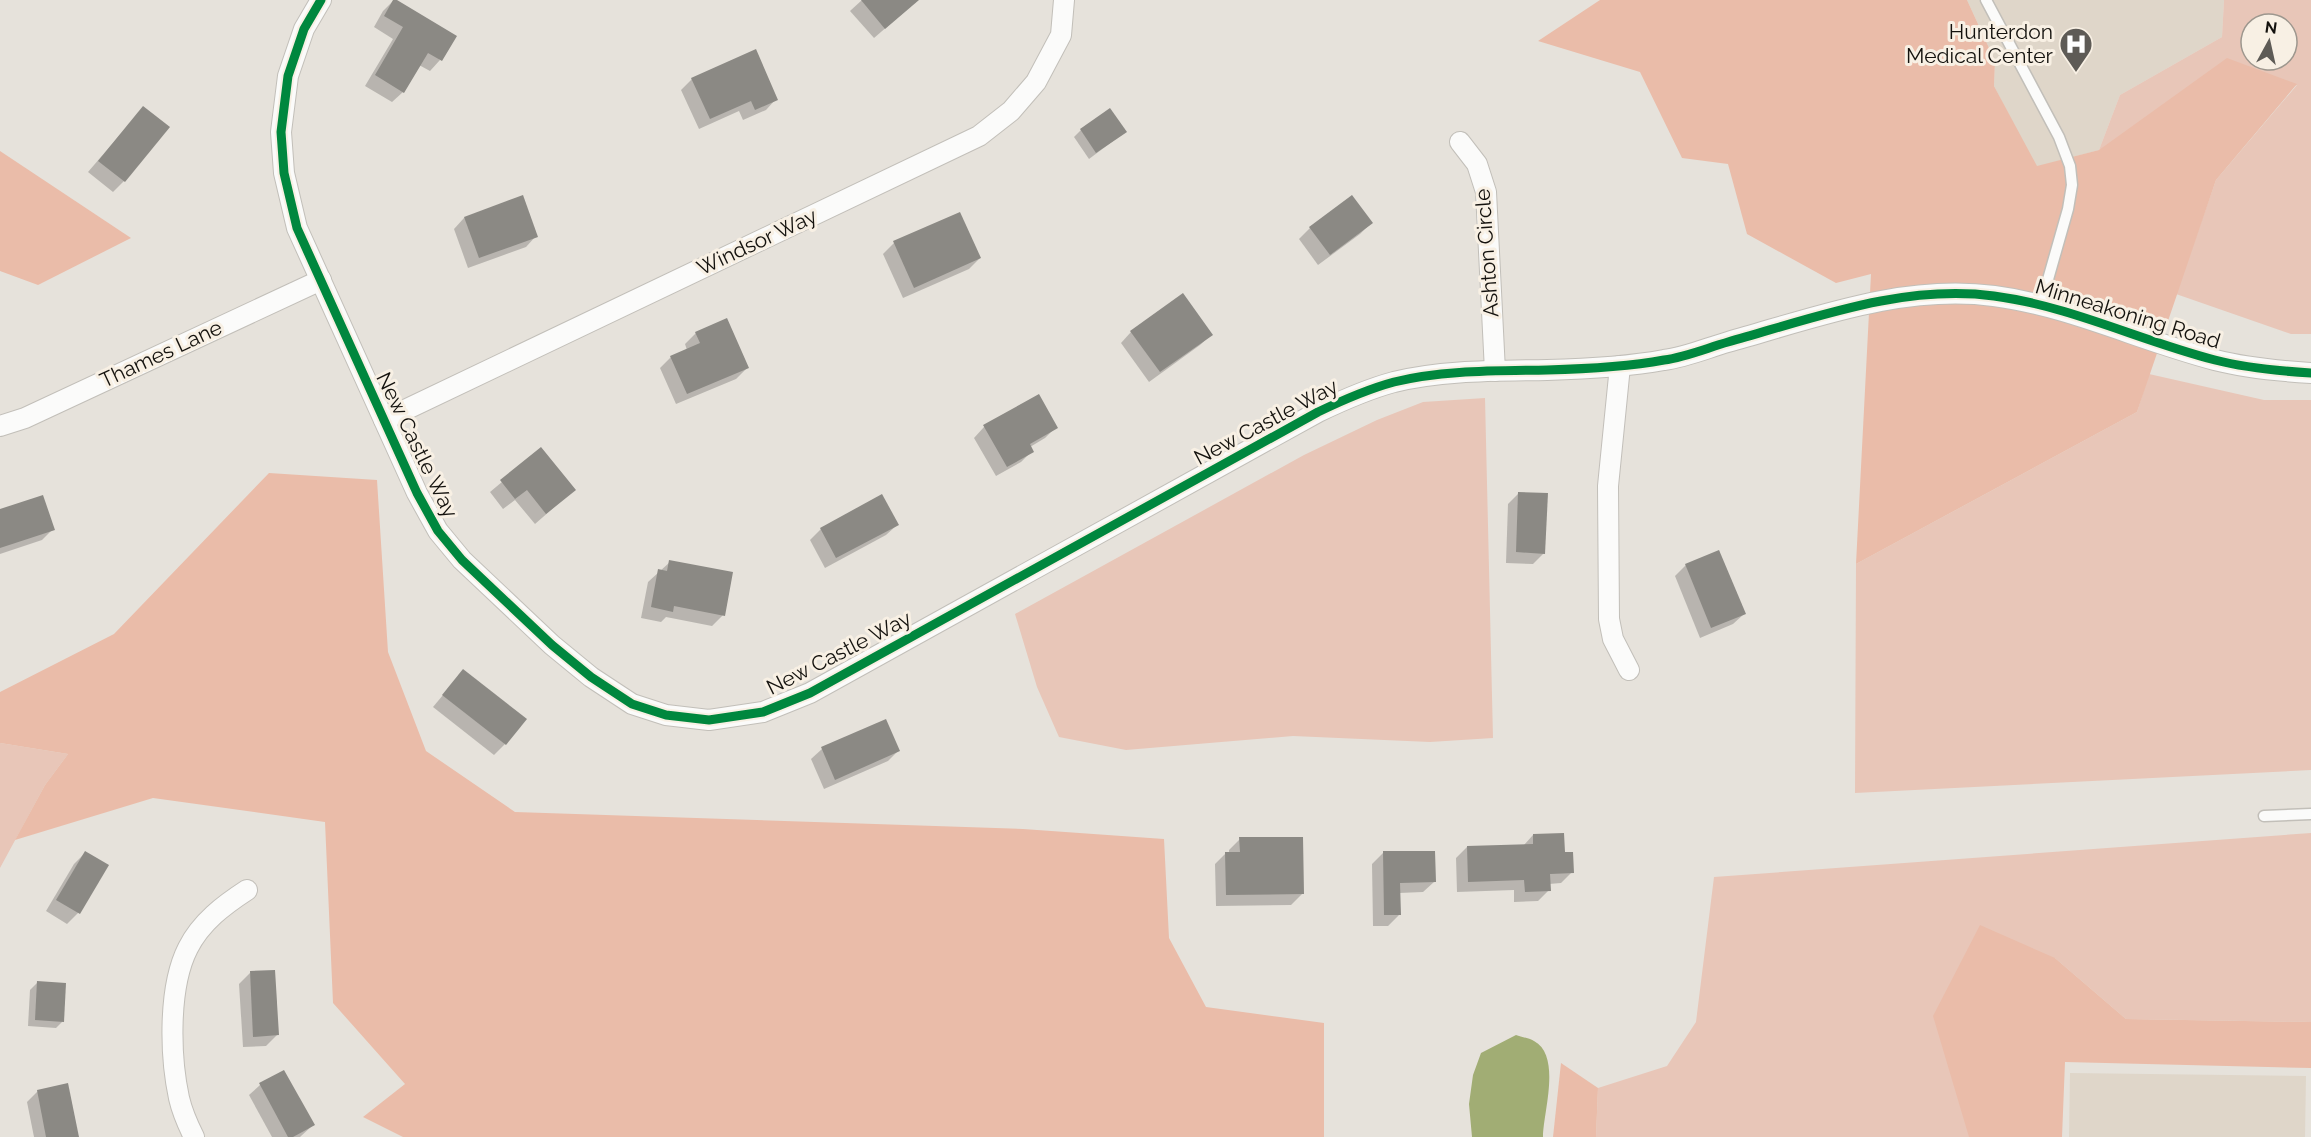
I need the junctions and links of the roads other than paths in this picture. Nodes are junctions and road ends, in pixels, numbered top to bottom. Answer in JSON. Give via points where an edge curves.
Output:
{"nodes":[{"id":1,"x":321,"y":0,"type":"edge"},
{"id":2,"x":1064,"y":0,"type":"edge"},
{"id":3,"x":1986,"y":0,"type":"edge"},
{"id":4,"x":1460,"y":142,"type":"dead end"},
{"id":5,"x":321,"y":280,"type":"junction"},
{"id":6,"x":2041,"y":304,"type":"junction"},
{"id":7,"x":1620,"y":366,"type":"junction"},
{"id":8,"x":1495,"y":371,"type":"junction"},
{"id":9,"x":2311,"y":373,"type":"edge"},
{"id":10,"x":384,"y":420,"type":"junction"},
{"id":11,"x":0,"y":426,"type":"edge"},
{"id":12,"x":1629,"y":670,"type":"dead end"},
{"id":13,"x":2311,"y":814,"type":"edge"},
{"id":14,"x":2264,"y":816,"type":"dead end"},
{"id":15,"x":247,"y":890,"type":"dead end"},
{"id":16,"x":194,"y":1137,"type":"edge"}],
"edges":[{"from":1,"to":5,"type":"street","name":"New Castle Way","via":[[304,28],[288,76],[280,132],[284,173],[297,228]]},
{"from":2,"to":10,"type":"street","name":"Windsor Way","via":[[1061,35],[1036,82],[1011,111],[979,136]]},
{"from":3,"to":6,"type":"lane","via":[[2059,137],[2070,166],[2068,209]]},
{"from":4,"to":8,"type":"street","name":"Ashton Circle","via":[[1477,165],[1486,192]]},
{"from":5,"to":10,"type":"street","name":"New Castle Way"},
{"from":5,"to":11,"type":"street","name":"Thames Lane","via":[[25,418]]},
{"from":6,"to":7,"type":"street","name":"Minneakoning Road","via":[[1991,296],[1936,294],[1893,299],[1667,360]]},
{"from":6,"to":9,"type":"street","name":"Minneakoning Road","via":[[2214,360]]},
{"from":7,"to":8,"type":"street","name":"New Castle Way"},
{"from":7,"to":12,"type":"street","via":[[1608,486],[1609,619],[1613,639]]},
{"from":8,"to":10,"type":"street","name":"New Castle Way","via":[[1426,376],[1351,397],[810,693],[763,712],[709,720],[666,715],[632,704],[552,645],[462,560],[438,531]]},
{"from":13,"to":14,"type":"lane"},
{"from":15,"to":16,"type":"street","via":[[202,927],[188,948],[177,983],[173,1027],[176,1074],[179,1100]]}]}
